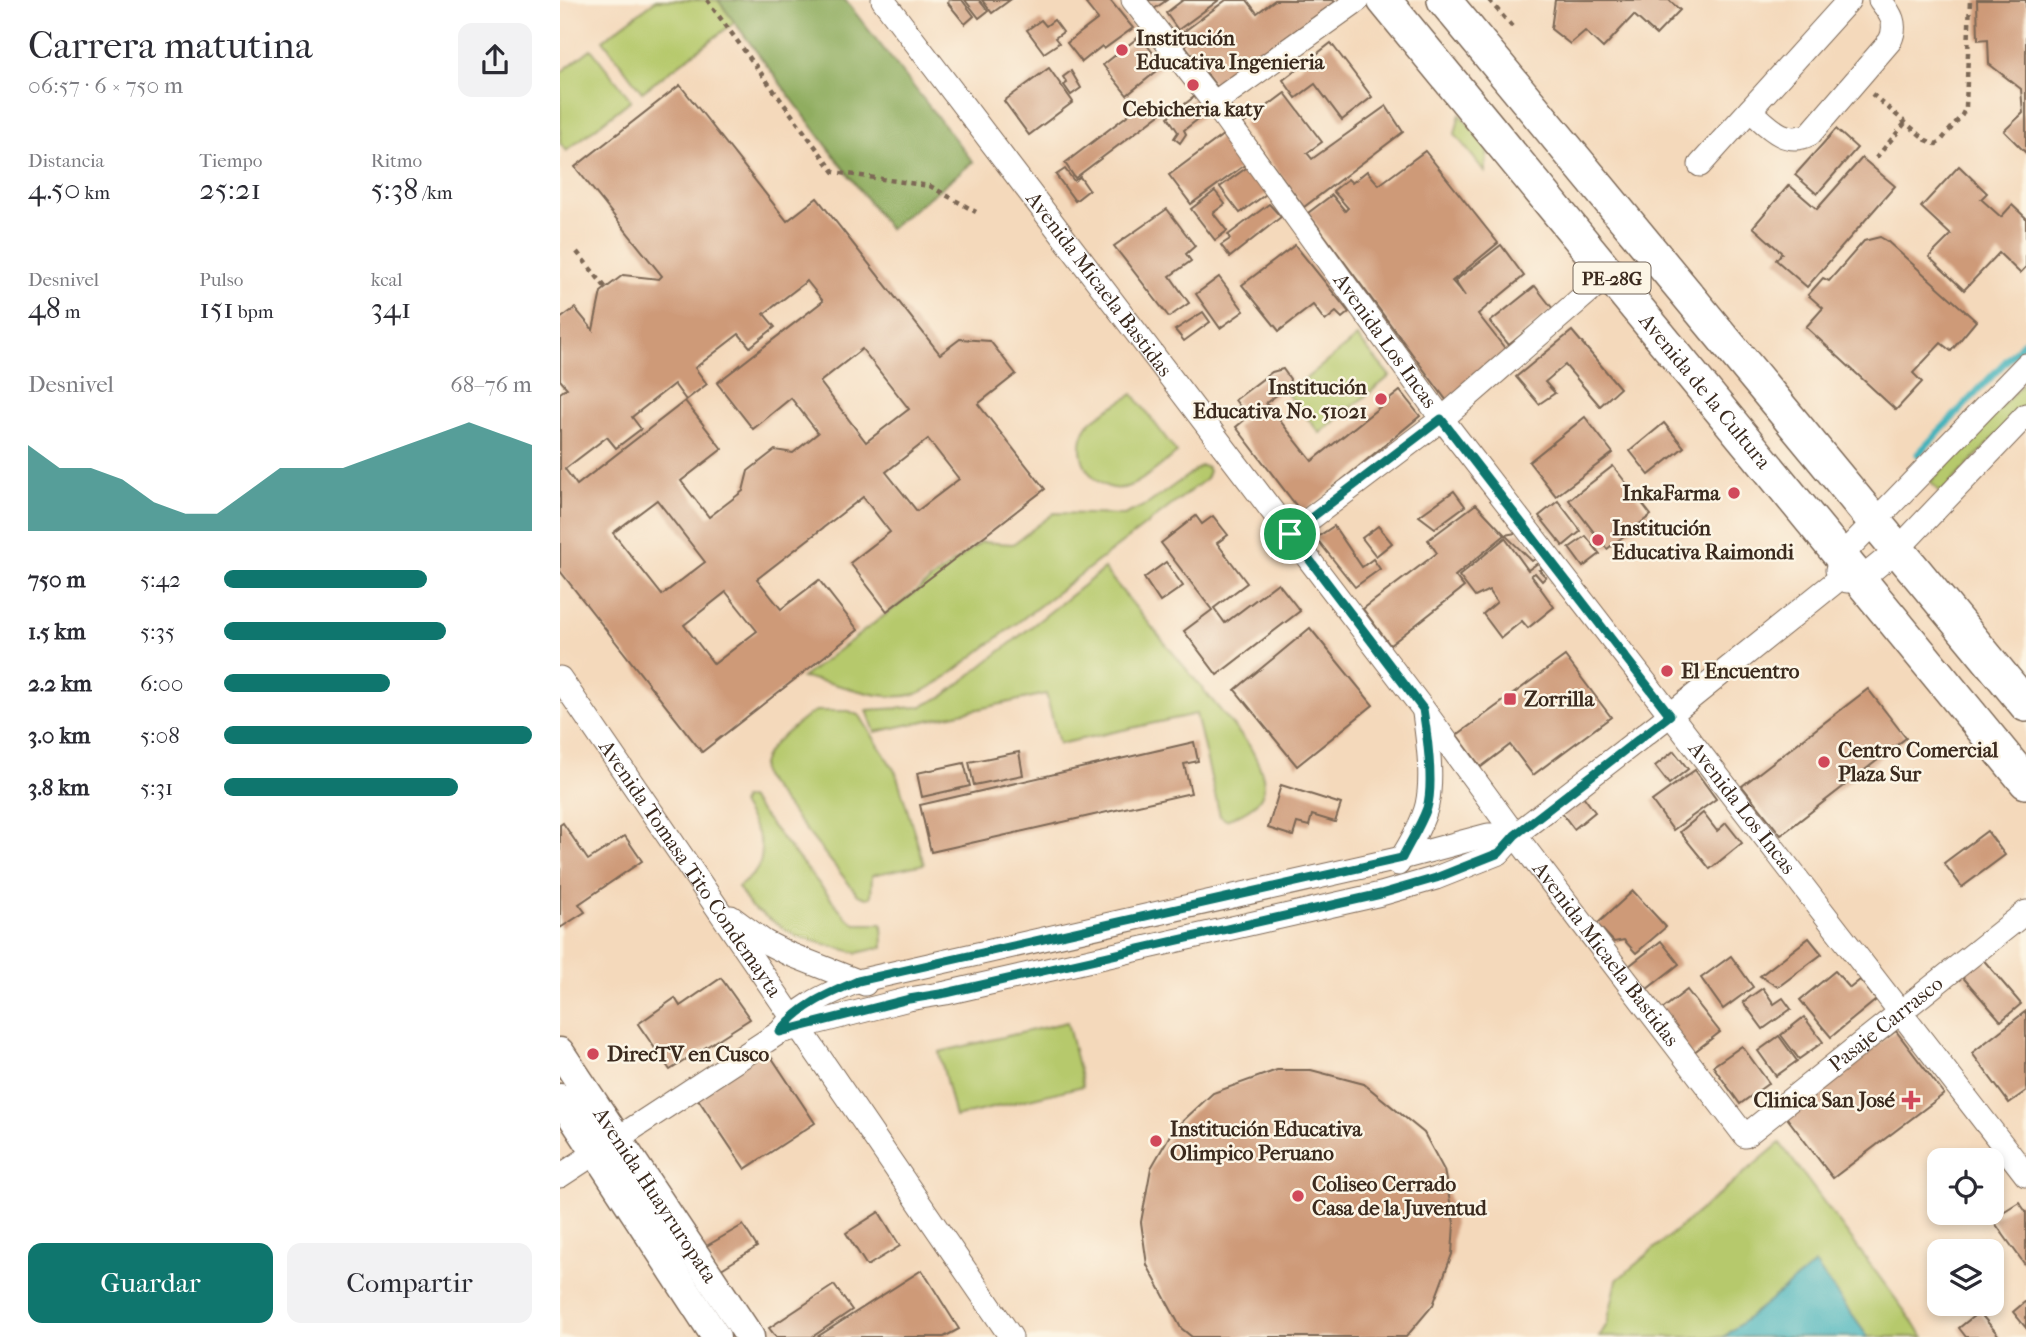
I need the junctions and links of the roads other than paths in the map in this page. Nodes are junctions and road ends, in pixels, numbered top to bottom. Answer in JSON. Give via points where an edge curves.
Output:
{"nodes":[{"id":1,"x":883,"y":0,"type":"edge"},
{"id":2,"x":1133,"y":0,"type":"edge"},
{"id":3,"x":1359,"y":0,"type":"edge"},
{"id":4,"x":1384,"y":0,"type":"edge"},
{"id":5,"x":1444,"y":0,"type":"edge"},
{"id":6,"x":1849,"y":0,"type":"edge"},
{"id":7,"x":1880,"y":0,"type":"edge"},
{"id":8,"x":1214,"y":103,"type":"junction"},
{"id":9,"x":1750,"y":110,"type":"junction"},
{"id":10,"x":1700,"y":165,"type":"dead end"},
{"id":11,"x":1609,"y":274,"type":"junction"},
{"id":12,"x":2026,"y":365,"type":"edge"},
{"id":13,"x":2026,"y":415,"type":"edge"},
{"id":14,"x":1441,"y":419,"type":"junction"},
{"id":15,"x":1874,"y":523,"type":"junction"},
{"id":16,"x":1290,"y":534,"type":"junction"},
{"id":17,"x":1897,"y":550,"type":"junction"},
{"id":18,"x":1844,"y":573,"type":"junction"},
{"id":19,"x":560,"y":678,"type":"edge"},
{"id":20,"x":2023,"y":696,"type":"edge"},
{"id":21,"x":1423,"y":709,"type":"junction"},
{"id":22,"x":1670,"y":715,"type":"junction"},
{"id":23,"x":2026,"y":782,"type":"edge"},
{"id":24,"x":1515,"y":835,"type":"junction"},
{"id":25,"x":1402,"y":858,"type":"junction"},
{"id":26,"x":1381,"y":894,"type":"junction"},
{"id":27,"x":717,"y":906,"type":"junction"},
{"id":28,"x":2026,"y":912,"type":"edge"},
{"id":29,"x":858,"y":981,"type":"junction"},
{"id":30,"x":909,"y":999,"type":"junction"},
{"id":31,"x":1901,"y":1012,"type":"junction"},
{"id":32,"x":790,"y":1026,"type":"junction"},
{"id":33,"x":560,"y":1052,"type":"edge"},
{"id":34,"x":560,"y":1098,"type":"edge"},
{"id":35,"x":1745,"y":1136,"type":"joint"},
{"id":36,"x":607,"y":1144,"type":"junction"},
{"id":37,"x":2026,"y":1175,"type":"edge"},
{"id":38,"x":560,"y":1176,"type":"edge"},
{"id":39,"x":716,"y":1337,"type":"edge"},
{"id":40,"x":750,"y":1337,"type":"edge"},
{"id":41,"x":1011,"y":1337,"type":"edge"}],
"edges":[{"from":1,"to":16,"type":"street","name":"Avenida Micaela Bastidas"},
{"from":2,"to":8,"type":"street","name":"Avenida Los Incas"},
{"from":3,"to":8,"type":"street"},
{"from":4,"to":11,"type":"highway","name":"Avenida de la Cultura","number":"PE-28G"},
{"from":5,"to":15,"type":"highway","number":"PE-28G"},
{"from":6,"to":9,"type":"street"},
{"from":7,"to":9,"type":"street","via":[[1892,14],[1890,41],[1810,134],[1790,139]]},
{"from":8,"to":14,"type":"street","name":"Avenida Los Incas"},
{"from":9,"to":10,"type":"street"},
{"from":11,"to":14,"type":"street"},
{"from":11,"to":18,"type":"highway","name":"Avenida de la Cultura","number":"PE-28G"},
{"from":12,"to":15,"type":"street"},
{"from":13,"to":17,"type":"street"},
{"from":14,"to":16,"type":"street"},
{"from":14,"to":22,"type":"street","name":"Avenida Los Incas"},
{"from":15,"to":17,"type":"highway","number":"PE-28G"},
{"from":15,"to":18,"type":"street"},
{"from":16,"to":21,"type":"street","name":"Avenida Micaela Bastidas"},
{"from":17,"to":18,"type":"street"},
{"from":17,"to":20,"type":"highway"},
{"from":18,"to":22,"type":"street"},
{"from":18,"to":23,"type":"highway","name":"Avenida de la Cultura"},
{"from":19,"to":27,"type":"street","name":"Avenida Tomasa Tito Condemayta"},
{"from":21,"to":24,"type":"street","name":"Avenida Micaela Bastidas"},
{"from":21,"to":25,"type":"street","via":[[1429,794],[1427,808]]},
{"from":22,"to":24,"type":"street"},
{"from":22,"to":31,"type":"street","name":"Avenida Los Incas"},
{"from":24,"to":25,"type":"street","via":[[1488,835]]},
{"from":24,"to":26,"type":"street","via":[[1499,853]]},
{"from":24,"to":35,"type":"street","name":"Avenida Micaela Bastidas"},
{"from":25,"to":26,"type":"street"},
{"from":25,"to":29,"type":"street"},
{"from":26,"to":30,"type":"street"},
{"from":27,"to":29,"type":"street","via":[[777,948]]},
{"from":27,"to":32,"type":"street","name":"Avenida Tomasa Tito Condemayta"},
{"from":28,"to":31,"type":"street","name":"Pasaje Carrasco"},
{"from":29,"to":30,"type":"street"},
{"from":29,"to":32,"type":"street","via":[[823,996]]},
{"from":30,"to":32,"type":"street"},
{"from":31,"to":35,"type":"street","name":"Pasaje Carrasco"},
{"from":31,"to":37,"type":"street","name":"Avenida Los Incas"},
{"from":32,"to":36,"type":"street"},
{"from":32,"to":41,"type":"street","name":"Avenida Tomasa Tito Condemayta"},
{"from":33,"to":36,"type":"main road","name":"Avenida Huayruropata"},
{"from":34,"to":36,"type":"main road","name":"Avenida Huayruropata"},
{"from":36,"to":38,"type":"street"},
{"from":36,"to":39,"type":"main road","name":"Avenida Huayruropata"},
{"from":36,"to":40,"type":"main road","name":"Avenida Huayruropata"}]}
